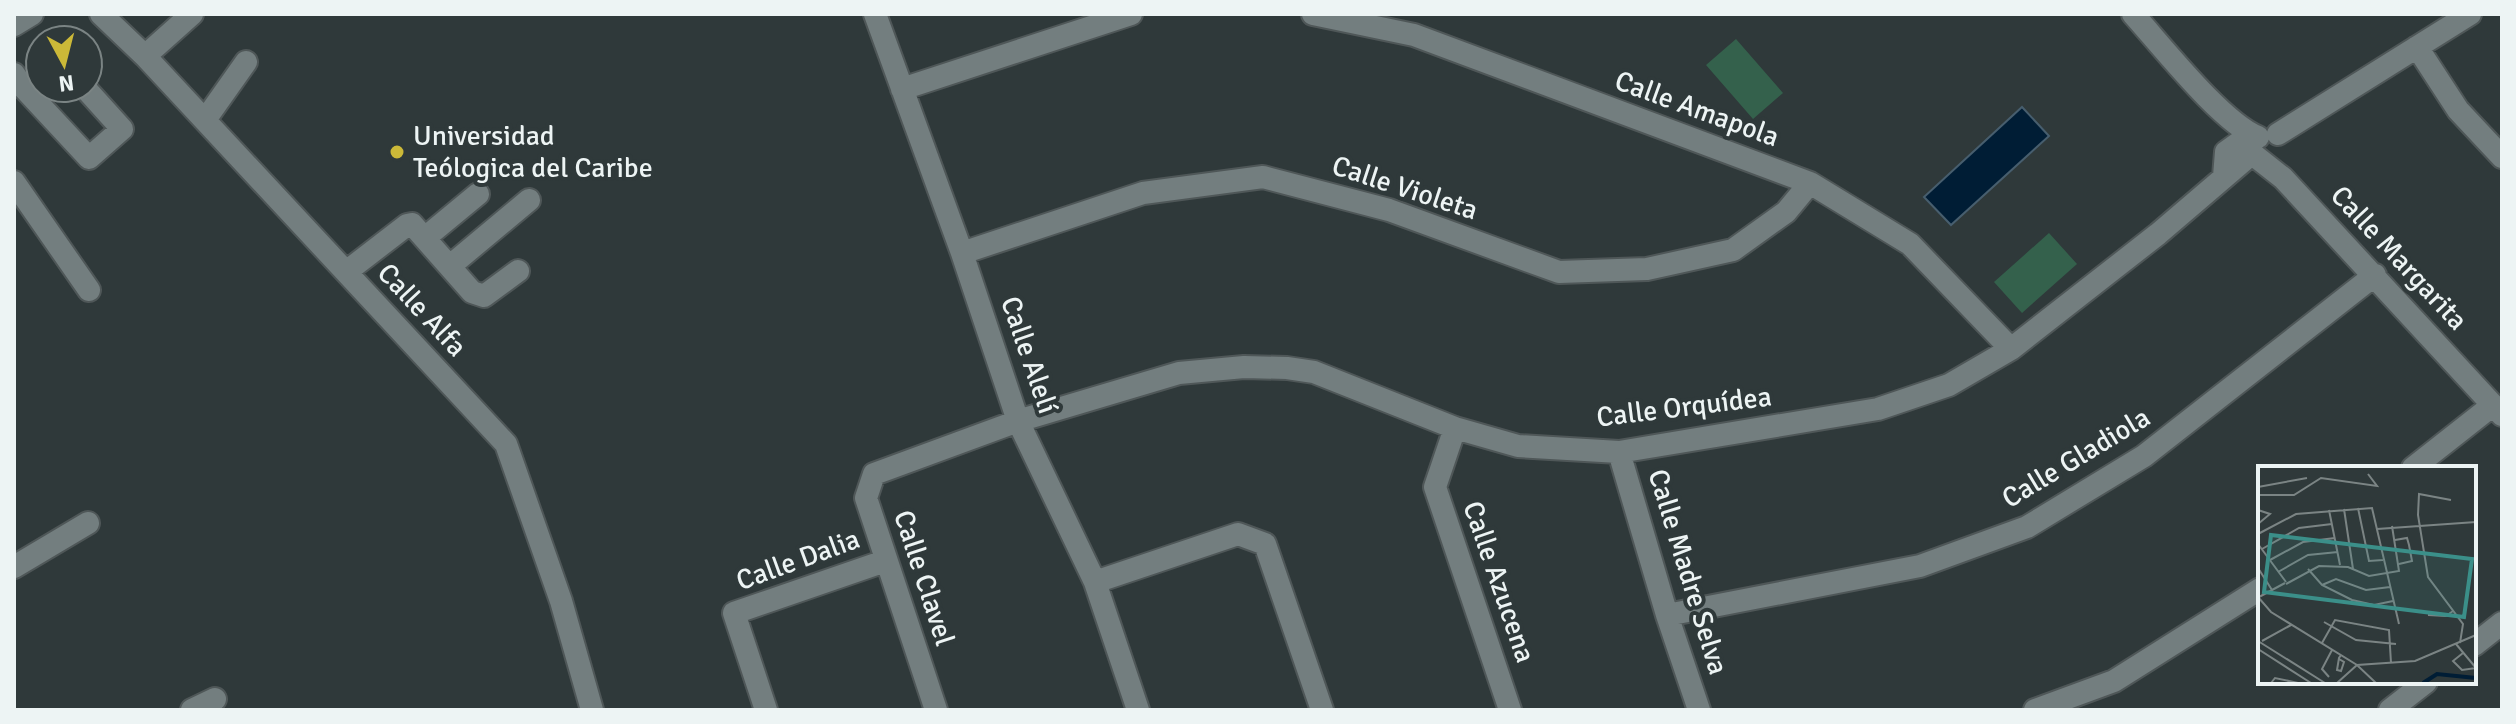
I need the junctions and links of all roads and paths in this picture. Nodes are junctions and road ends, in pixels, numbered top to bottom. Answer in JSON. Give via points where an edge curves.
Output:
{"nodes":[{"id":1,"x":32,"y":14,"type":"edge"},
{"id":2,"x":101,"y":14,"type":"edge"},
{"id":3,"x":192,"y":14,"type":"edge"},
{"id":4,"x":875,"y":14,"type":"edge"},
{"id":5,"x":1131,"y":14,"type":"edge"},
{"id":6,"x":1313,"y":14,"type":"edge"},
{"id":7,"x":2133,"y":14,"type":"edge"},
{"id":8,"x":2470,"y":14,"type":"edge"},
{"id":9,"x":14,"y":25,"type":"edge"},
{"id":10,"x":2417,"y":47,"type":"junction"},
{"id":11,"x":145,"y":56,"type":"junction"},
{"id":12,"x":246,"y":62,"type":"dead end"},
{"id":13,"x":902,"y":89,"type":"junction"},
{"id":14,"x":39,"y":104,"type":"edge"},
{"id":15,"x":99,"y":104,"type":"edge"},
{"id":16,"x":205,"y":120,"type":"junction"},
{"id":17,"x":2261,"y":144,"type":"junction"},
{"id":18,"x":2502,"y":157,"type":"edge"},
{"id":19,"x":14,"y":182,"type":"edge"},
{"id":20,"x":1810,"y":183,"type":"junction"},
{"id":21,"x":478,"y":194,"type":"dead end"},
{"id":22,"x":529,"y":200,"type":"dead end"},
{"id":23,"x":426,"y":237,"type":"junction"},
{"id":24,"x":962,"y":253,"type":"junction"},
{"id":25,"x":450,"y":266,"type":"junction"},
{"id":26,"x":518,"y":271,"type":"dead end"},
{"id":27,"x":346,"y":272,"type":"junction"},
{"id":28,"x":2375,"y":275,"type":"junction"},
{"id":29,"x":89,"y":290,"type":"dead end"},
{"id":30,"x":2011,"y":349,"type":"junction"},
{"id":31,"x":2497,"y":410,"type":"edge"},
{"id":32,"x":1018,"y":421,"type":"junction"},
{"id":33,"x":1455,"y":428,"type":"junction"},
{"id":34,"x":1619,"y":452,"type":"junction"},
{"id":35,"x":2416,"y":466,"type":"edge"},
{"id":36,"x":88,"y":523,"type":"dead end"},
{"id":37,"x":885,"y":561,"type":"junction"},
{"id":38,"x":14,"y":567,"type":"edge"},
{"id":39,"x":1095,"y":582,"type":"junction"},
{"id":40,"x":2258,"y":590,"type":"edge"},
{"id":41,"x":1667,"y":615,"type":"junction"},
{"id":42,"x":2502,"y":623,"type":"edge"},
{"id":43,"x":2476,"y":643,"type":"edge"},
{"id":44,"x":2423,"y":684,"type":"edge"},
{"id":45,"x":215,"y":699,"type":"dead end"},
{"id":46,"x":192,"y":710,"type":"edge"},
{"id":47,"x":592,"y":710,"type":"edge"},
{"id":48,"x":766,"y":710,"type":"edge"},
{"id":49,"x":936,"y":710,"type":"edge"},
{"id":50,"x":1138,"y":710,"type":"edge"},
{"id":51,"x":1322,"y":710,"type":"edge"},
{"id":52,"x":1510,"y":710,"type":"edge"},
{"id":53,"x":1699,"y":710,"type":"edge"},
{"id":54,"x":2035,"y":710,"type":"edge"},
{"id":55,"x":2390,"y":710,"type":"edge"}],
"edges":[{"from":1,"to":9,"type":"street"},
{"from":2,"to":11,"type":"street","name":"Calle Alfa"},
{"from":3,"to":11,"type":"street"},
{"from":4,"to":13,"type":"street","name":"Calle Alelí"},
{"from":5,"to":13,"type":"street"},
{"from":6,"to":20,"type":"street","name":"Calle Amapola","via":[[1414,35]]},
{"from":7,"to":17,"type":"street","via":[[2187,75]]},
{"from":8,"to":10,"type":"street"},
{"from":10,"to":17,"type":"street"},
{"from":10,"to":18,"type":"street","via":[[2458,110]]},
{"from":11,"to":16,"type":"street","name":"Calle Alfa"},
{"from":12,"to":16,"type":"street"},
{"from":13,"to":24,"type":"street","name":"Calle Alelí"},
{"from":14,"to":15,"type":"street","via":[[89,158],[122,129]]},
{"from":16,"to":27,"type":"street","name":"Calle Alfa"},
{"from":17,"to":28,"type":"street","name":"Calle Margarita","via":[[2283,178]]},
{"from":17,"to":30,"type":"street","name":"Calle Orquídea","via":[[2226,152],[2224,177]]},
{"from":19,"to":29,"type":"street"},
{"from":20,"to":24,"type":"street","name":"Calle Violeta","via":[[1786,212],[1733,250],[1647,269],[1559,272],[1389,210],[1263,177],[1143,193]]},
{"from":20,"to":30,"type":"street","name":"Calle Amapola","via":[[1910,244]]},
{"from":21,"to":23,"type":"street"},
{"from":22,"to":25,"type":"street"},
{"from":23,"to":25,"type":"street"},
{"from":23,"to":27,"type":"street","via":[[407,225]]},
{"from":24,"to":32,"type":"street","name":"Calle Alelí"},
{"from":25,"to":26,"type":"street","via":[[479,296]]},
{"from":27,"to":47,"type":"street","name":"Calle Alfa","via":[[506,444],[561,601]]},
{"from":28,"to":31,"type":"street","name":"Calle Margarita"},
{"from":28,"to":41,"type":"street","name":"Calle Gladiola","via":[[2144,456],[2027,527],[1920,566]]},
{"from":30,"to":34,"type":"street","name":"Calle Orquídea","via":[[1949,385],[1878,409]]},
{"from":31,"to":35,"type":"street"},
{"from":32,"to":33,"type":"street","name":"Calle Orquídea","via":[[1179,373],[1258,367],[1314,372]]},
{"from":32,"to":37,"type":"street","name":"Calle Clavel","via":[[874,474],[866,498]]},
{"from":32,"to":39,"type":"street","name":"Calle Alelí"},
{"from":33,"to":34,"type":"street","name":"Calle Orquídea","via":[[1518,446]]},
{"from":33,"to":52,"type":"street","name":"Calle Azucena","via":[[1435,487]]},
{"from":34,"to":41,"type":"street","name":"Calle Madre Selva"},
{"from":36,"to":38,"type":"street"},
{"from":37,"to":48,"type":"street","name":"Calle Dalia","via":[[734,613]]},
{"from":37,"to":49,"type":"street","name":"Calle Clavel"},
{"from":39,"to":50,"type":"street","name":"Calle Alelí"},
{"from":39,"to":51,"type":"street","via":[[1238,534],[1265,544]]},
{"from":40,"to":54,"type":"street","via":[[2114,681]]},
{"from":41,"to":53,"type":"street","name":"Calle Madre Selva"},
{"from":42,"to":43,"type":"street"},
{"from":44,"to":55,"type":"street"},
{"from":45,"to":46,"type":"street"}]}
